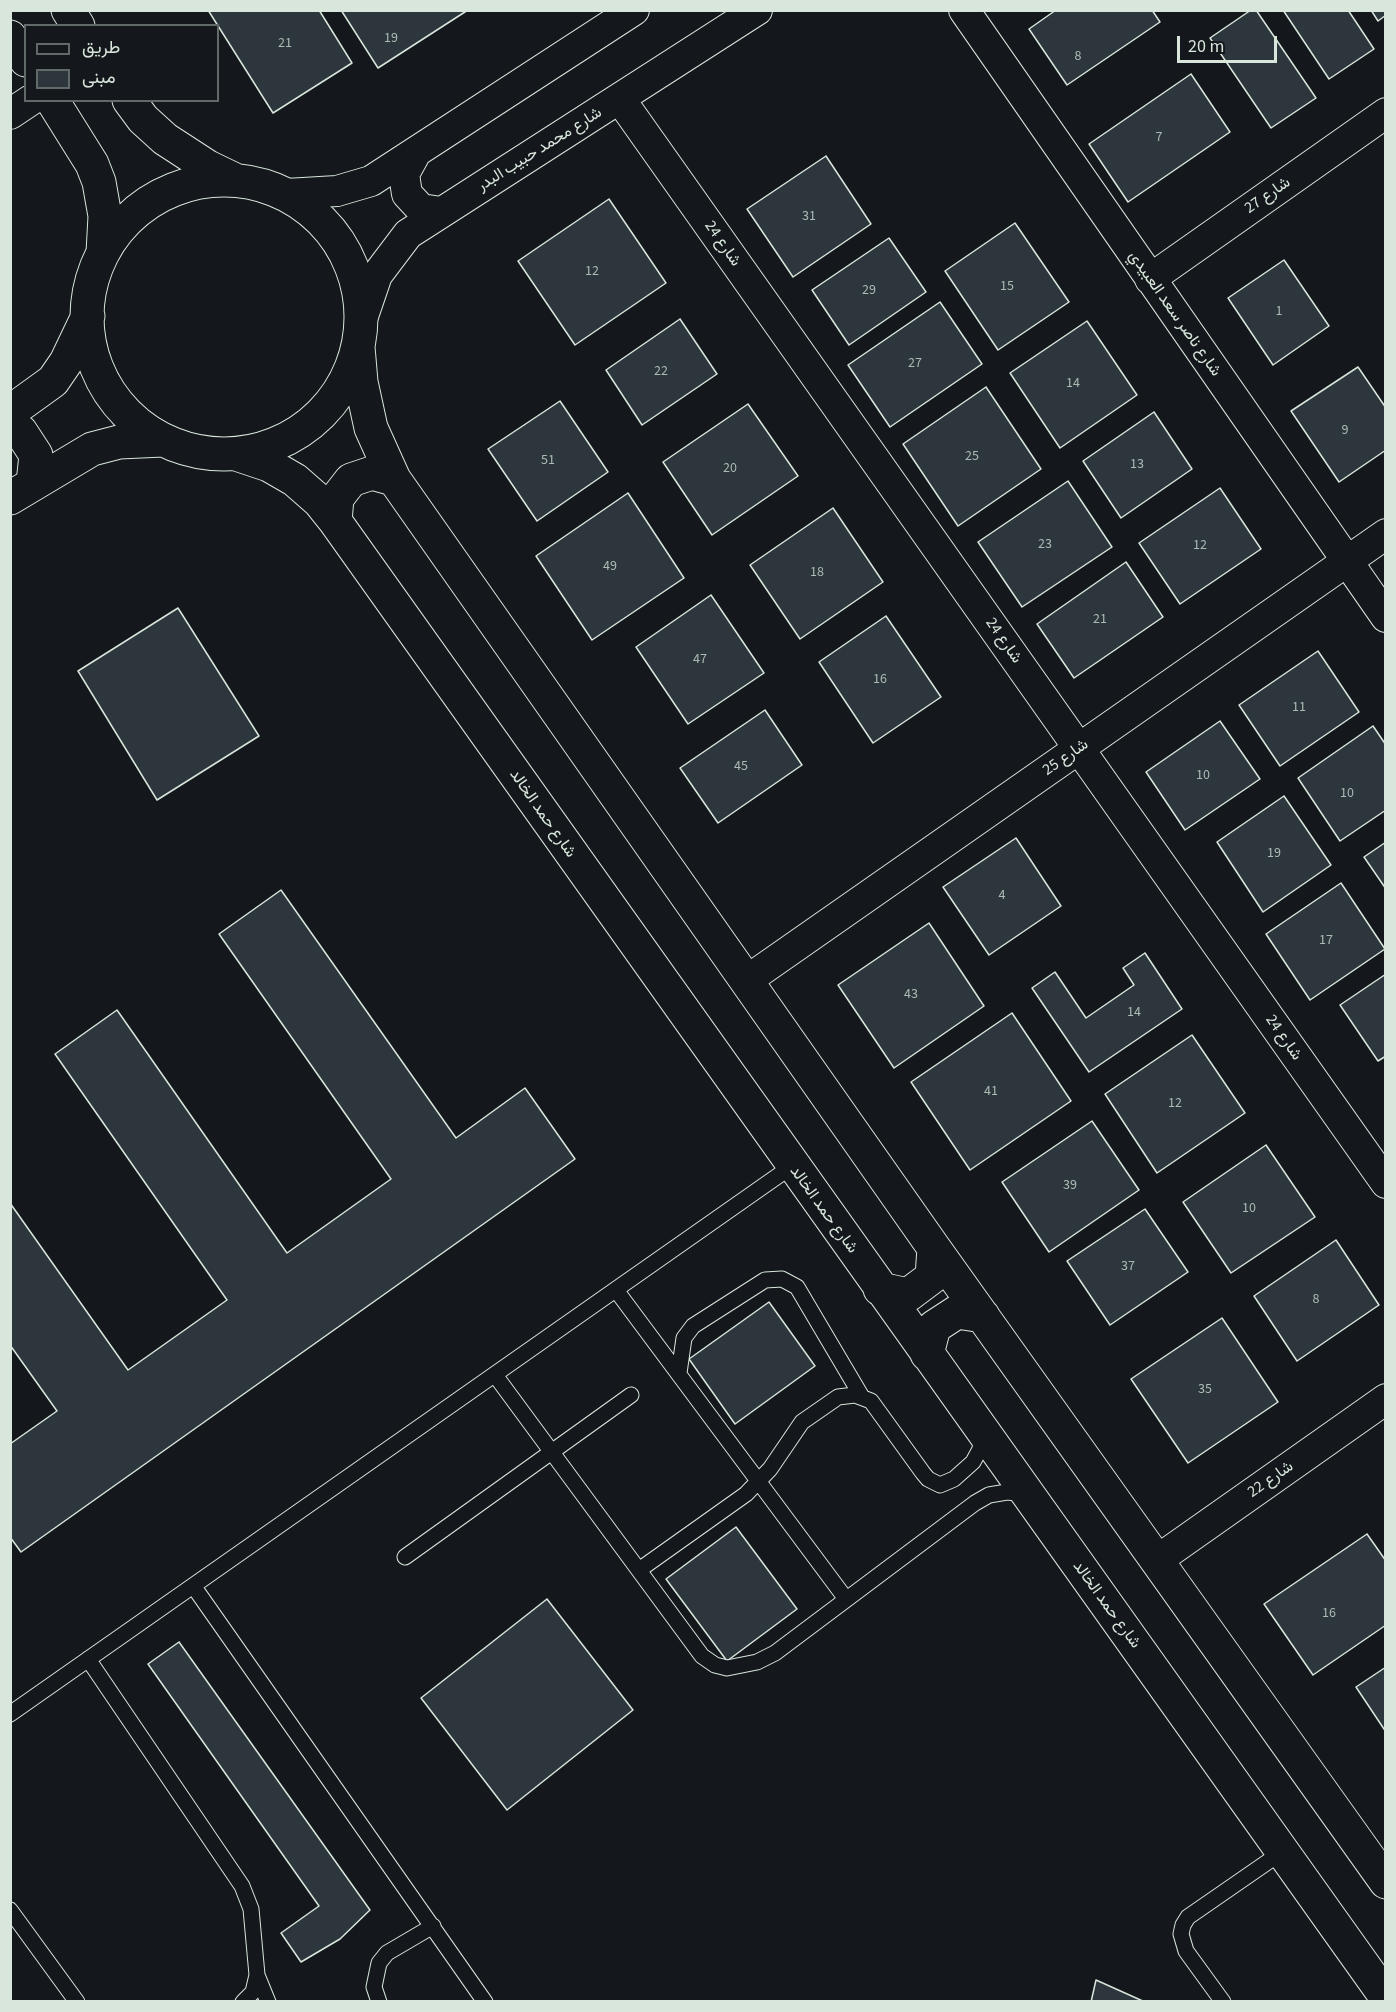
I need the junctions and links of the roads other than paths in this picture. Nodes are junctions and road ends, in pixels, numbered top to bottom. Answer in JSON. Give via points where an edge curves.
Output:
{"nodes":[{"id":1,"x":68,"y":10,"type":"edge"},
{"id":2,"x":634,"y":10,"type":"edge"},
{"id":3,"x":757,"y":10,"type":"edge"},
{"id":4,"x":964,"y":10,"type":"edge"},
{"id":5,"x":77,"y":24,"type":"edge"},
{"id":6,"x":10,"y":37,"type":"edge"},
{"id":7,"x":24,"y":57,"type":"edge"},
{"id":8,"x":620,"y":99,"type":"junction"},
{"id":9,"x":28,"y":102,"type":"edge"},
{"id":10,"x":53,"y":102,"type":"edge"},
{"id":11,"x":130,"y":102,"type":"edge"},
{"id":12,"x":1386,"y":113,"type":"edge"},
{"id":13,"x":10,"y":114,"type":"edge"},
{"id":14,"x":414,"y":156,"type":"junction"},
{"id":15,"x":233,"y":179,"type":"junction"},
{"id":16,"x":286,"y":194,"type":"junction"},
{"id":17,"x":441,"y":212,"type":"junction"},
{"id":18,"x":103,"y":253,"type":"junction"},
{"id":19,"x":1150,"y":279,"type":"junction"},
{"id":20,"x":88,"y":316,"type":"junction"},
{"id":21,"x":359,"y":335,"type":"junction"},
{"id":22,"x":10,"y":412,"type":"edge"},
{"id":23,"x":10,"y":428,"type":"edge"},
{"id":24,"x":163,"y":440,"type":"junction"},
{"id":25,"x":236,"y":454,"type":"junction"},
{"id":26,"x":394,"y":479,"type":"junction"},
{"id":27,"x":22,"y":490,"type":"edge"},
{"id":28,"x":334,"y":521,"type":"junction"},
{"id":29,"x":1386,"y":534,"type":"edge"},
{"id":30,"x":1346,"y":562,"type":"junction"},
{"id":31,"x":1386,"y":617,"type":"edge"},
{"id":32,"x":1079,"y":748,"type":"junction"},
{"id":33,"x":746,"y":981,"type":"junction"},
{"id":34,"x":792,"y":1166,"type":"junction"},
{"id":35,"x":1386,"y":1183,"type":"edge"},
{"id":36,"x":934,"y":1248,"type":"junction"},
{"id":37,"x":880,"y":1289,"type":"junction"},
{"id":38,"x":616,"y":1290,"type":"junction"},
{"id":39,"x":983,"y":1316,"type":"junction"},
{"id":40,"x":927,"y":1354,"type":"junction"},
{"id":41,"x":679,"y":1374,"type":"junction"},
{"id":42,"x":495,"y":1375,"type":"junction"},
{"id":43,"x":631,"y":1395,"type":"dead end"},
{"id":44,"x":862,"y":1397,"type":"junction"},
{"id":45,"x":1386,"y":1399,"type":"edge"},
{"id":46,"x":982,"y":1433,"type":"junction"},
{"id":47,"x":549,"y":1451,"type":"junction"},
{"id":48,"x":759,"y":1481,"type":"junction"},
{"id":49,"x":1026,"y":1494,"type":"junction"},
{"id":50,"x":405,"y":1557,"type":"dead end"},
{"id":51,"x":1156,"y":1561,"type":"junction"},
{"id":52,"x":639,"y":1570,"type":"junction"},
{"id":53,"x":194,"y":1587,"type":"junction"},
{"id":54,"x":846,"y":1599,"type":"junction"},
{"id":55,"x":88,"y":1659,"type":"junction"},
{"id":56,"x":37,"y":1695,"type":"junction"},
{"id":57,"x":10,"y":1701,"type":"edge"},
{"id":58,"x":10,"y":1714,"type":"edge"},
{"id":59,"x":1282,"y":1852,"type":"junction"},
{"id":60,"x":1386,"y":1882,"type":"edge"},
{"id":61,"x":10,"y":1910,"type":"edge"},
{"id":62,"x":432,"y":1926,"type":"junction"},
{"id":63,"x":257,"y":1975,"type":"junction"},
{"id":64,"x":1386,"y":1996,"type":"edge"},
{"id":65,"x":75,"y":2001,"type":"edge"},
{"id":66,"x":243,"y":2001,"type":"edge"},
{"id":67,"x":268,"y":2001,"type":"edge"},
{"id":68,"x":378,"y":2001,"type":"edge"},
{"id":69,"x":485,"y":2001,"type":"edge"},
{"id":70,"x":1223,"y":2001,"type":"edge"}],
"edges":[{"from":1,"to":5,"type":"street"},
{"from":2,"to":14,"type":"street"},
{"from":3,"to":8,"type":"street","name":"شارع محمد حبيب البدر"},
{"from":4,"to":19,"type":"street","name":"شارع ناصر سعد العبيدي"},
{"from":6,"to":7,"type":"street"},
{"from":8,"to":17,"type":"street","name":"شارع محمد حبيب البدر"},
{"from":8,"to":32,"type":"street","name":"شارع 24"},
{"from":9,"to":13,"type":"street"},
{"from":10,"to":18,"type":"street","via":[[99,182],[105,216]]},
{"from":11,"to":15,"type":"street","via":[[165,140]]},
{"from":12,"to":19,"type":"street","name":"شارع 27"},
{"from":14,"to":16,"type":"street","via":[[354,187]]},
{"from":14,"to":17,"type":"street","via":[[404,174],[407,194],[421,209]]},
{"from":15,"to":16,"type":"street"},
{"from":15,"to":18,"type":"street","via":[[189,184],[167,192],[130,217]]},
{"from":16,"to":21,"type":"street","via":[[315,214],[342,247],[360,296]]},
{"from":17,"to":21,"type":"street","name":"شارع محمد حبيب البدر","via":[[399,244],[377,276]]},
{"from":18,"to":20,"type":"street","via":[[89,294]]},
{"from":19,"to":30,"type":"street","name":"شارع ناصر سعد العبيدي"},
{"from":20,"to":22,"type":"street","via":[[70,355],[52,381]]},
{"from":20,"to":24,"type":"street","via":[[92,350],[108,389],[142,427]]},
{"from":21,"to":25,"type":"street","via":[[349,372],[337,395],[316,418],[292,436],[265,448]]},
{"from":21,"to":26,"type":"street","via":[[361,382],[370,428]]},
{"from":23,"to":27,"type":"street","via":[[21,432],[36,455]]},
{"from":24,"to":25,"type":"street","via":[[203,453]]},
{"from":24,"to":27,"type":"street","via":[[105,444],[73,458]]},
{"from":25,"to":28,"type":"street","name":"شارع حمد الخالد","via":[[269,465],[295,480]]},
{"from":26,"to":28,"type":"street","via":[[372,472],[351,480],[337,498]]},
{"from":26,"to":33,"type":"street"},
{"from":28,"to":34,"type":"street","name":"شارع حمد الخالد"},
{"from":29,"to":30,"type":"street","name":"شارع 25"},
{"from":30,"to":31,"type":"street","name":"شارع ناصر سعد العبيدي"},
{"from":30,"to":32,"type":"street","name":"شارع 25"},
{"from":32,"to":33,"type":"street","name":"شارع 25"},
{"from":32,"to":35,"type":"street","name":"شارع 24"},
{"from":33,"to":36,"type":"street"},
{"from":34,"to":37,"type":"street","name":"شارع حمد الخالد"},
{"from":34,"to":38,"type":"lane"},
{"from":36,"to":37,"type":"street","via":[[932,1277],[908,1295]]},
{"from":36,"to":39,"type":"street"},
{"from":37,"to":40,"type":"street","name":"شارع حمد الخالد"},
{"from":38,"to":41,"type":"lane"},
{"from":38,"to":42,"type":"lane"},
{"from":39,"to":40,"type":"street","via":[[957,1312],[934,1327]]},
{"from":39,"to":51,"type":"street"},
{"from":40,"to":46,"type":"street","name":"شارع حمد الخالد"},
{"from":41,"to":44,"type":"lane","via":[[684,1338],[693,1326],[765,1280],[782,1279],[797,1287]]},
{"from":41,"to":48,"type":"lane"},
{"from":42,"to":47,"type":"lane"},
{"from":42,"to":53,"type":"lane"},
{"from":43,"to":47,"type":"lane"},
{"from":44,"to":46,"type":"lane","via":[[875,1405],[934,1483],[948,1483],[973,1461]]},
{"from":44,"to":48,"type":"lane","via":[[838,1397],[802,1422]]},
{"from":45,"to":51,"type":"street","name":"شارع 22"},
{"from":46,"to":49,"type":"street","name":"شارع حمد الخالد"},
{"from":47,"to":50,"type":"lane"},
{"from":47,"to":52,"type":"lane"},
{"from":48,"to":52,"type":"lane"},
{"from":48,"to":54,"type":"lane"},
{"from":49,"to":54,"type":"lane","via":[[989,1495],[975,1503]]},
{"from":49,"to":59,"type":"street","name":"شارع حمد الخالد"},
{"from":51,"to":60,"type":"street"},
{"from":52,"to":54,"type":"lane","via":[[702,1656],[727,1668],[757,1662],[775,1653]]},
{"from":53,"to":55,"type":"lane"},
{"from":53,"to":62,"type":"lane"},
{"from":55,"to":56,"type":"lane"},
{"from":55,"to":63,"type":"lane","via":[[242,1886],[251,1910]]},
{"from":56,"to":57,"type":"lane"},
{"from":56,"to":58,"type":"lane"},
{"from":59,"to":64,"type":"street","name":"شارع حمد الخالد"},
{"from":59,"to":70,"type":"lane","via":[[1188,1917],[1183,1925],[1181,1934],[1186,1951]]},
{"from":61,"to":65,"type":"lane"},
{"from":62,"to":68,"type":"lane","via":[[387,1953],[379,1963],[374,1987]]},
{"from":62,"to":69,"type":"lane"},
{"from":63,"to":66,"type":"lane","via":[[253,1992]]},
{"from":63,"to":67,"type":"lane"}]}
